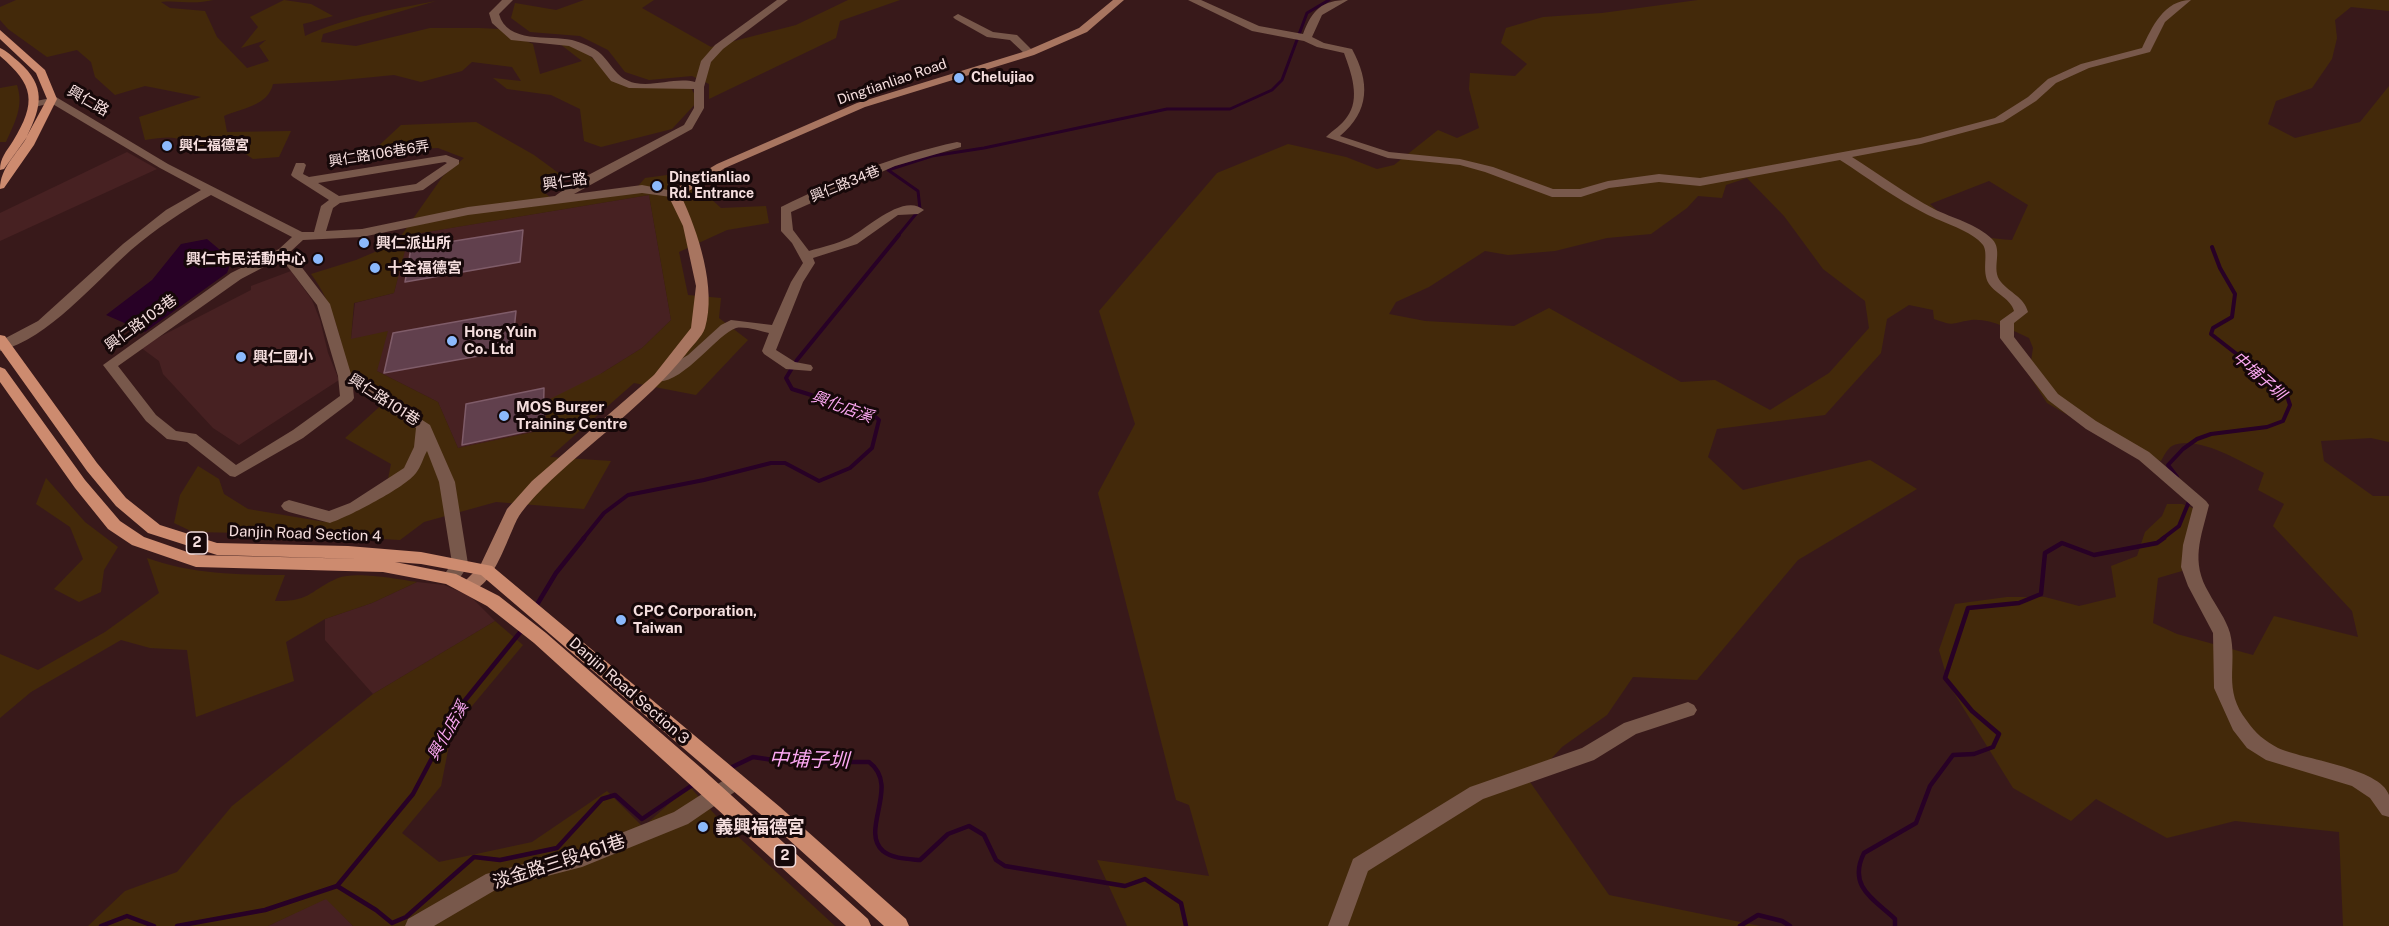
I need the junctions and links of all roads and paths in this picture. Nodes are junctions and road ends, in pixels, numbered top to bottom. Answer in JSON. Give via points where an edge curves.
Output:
{"nodes":[{"id":1,"x":508,"y":0,"type":"edge"},
{"id":2,"x":783,"y":0,"type":"edge"},
{"id":3,"x":1119,"y":0,"type":"edge"},
{"id":4,"x":1193,"y":0,"type":"edge"},
{"id":5,"x":1343,"y":0,"type":"edge"},
{"id":6,"x":2186,"y":0,"type":"edge"},
{"id":7,"x":958,"y":17,"type":"dead end"},
{"id":8,"x":0,"y":33,"type":"edge"},
{"id":9,"x":1307,"y":39,"type":"junction"},
{"id":10,"x":0,"y":51,"type":"edge"},
{"id":11,"x":1030,"y":53,"type":"junction"},
{"id":12,"x":699,"y":87,"type":"junction"},
{"id":13,"x":51,"y":99,"type":"junction"},
{"id":14,"x":35,"y":104,"type":"junction"},
{"id":15,"x":957,"y":145,"type":"dead end"},
{"id":16,"x":1842,"y":156,"type":"junction"},
{"id":17,"x":300,"y":165,"type":"dead end"},
{"id":18,"x":0,"y":167,"type":"edge"},
{"id":19,"x":308,"y":181,"type":"junction"},
{"id":20,"x":0,"y":185,"type":"edge"},
{"id":21,"x":210,"y":190,"type":"junction"},
{"id":22,"x":674,"y":195,"type":"junction"},
{"id":23,"x":337,"y":200,"type":"junction"},
{"id":24,"x":559,"y":200,"type":"junction"},
{"id":25,"x":918,"y":210,"type":"dead end"},
{"id":26,"x":319,"y":235,"type":"junction"},
{"id":27,"x":300,"y":236,"type":"junction"},
{"id":28,"x":283,"y":252,"type":"junction"},
{"id":29,"x":806,"y":256,"type":"junction"},
{"id":30,"x":777,"y":330,"type":"junction"},
{"id":31,"x":1,"y":344,"type":"edge"},
{"id":32,"x":806,"y":368,"type":"dead end"},
{"id":33,"x":0,"y":372,"type":"edge"},
{"id":34,"x":345,"y":376,"type":"junction"},
{"id":35,"x":659,"y":378,"type":"junction"},
{"id":36,"x":423,"y":425,"type":"junction"},
{"id":37,"x":289,"y":506,"type":"dead end"},
{"id":38,"x":460,"y":564,"type":"junction"},
{"id":39,"x":486,"y":570,"type":"junction"},
{"id":40,"x":450,"y":578,"type":"junction"},
{"id":41,"x":468,"y":586,"type":"junction"},
{"id":42,"x":1688,"y":710,"type":"dead end"},
{"id":43,"x":731,"y":778,"type":"junction"},
{"id":44,"x":712,"y":790,"type":"junction"},
{"id":45,"x":2389,"y":809,"type":"edge"},
{"id":46,"x":415,"y":926,"type":"edge"},
{"id":47,"x":861,"y":926,"type":"edge"},
{"id":48,"x":899,"y":926,"type":"edge"},
{"id":49,"x":1338,"y":926,"type":"edge"}],
"edges":[{"from":1,"to":12,"type":"street","via":[[494,13],[496,21],[515,38],[571,43],[596,55],[615,79],[633,86]]},
{"from":2,"to":12,"type":"street","via":[[719,47],[706,61]]},
{"from":3,"to":11,"type":"street","name":"Dingtianliao Road","via":[[1083,30]]},
{"from":4,"to":9,"type":"street","via":[[1256,29]]},
{"from":5,"to":9,"type":"street","via":[[1313,17]]},
{"from":6,"to":16,"type":"street","via":[[2161,20],[2146,50],[2085,66],[2060,77],[1999,120],[1922,141]]},
{"from":7,"to":11,"type":"street","via":[[991,35],[1013,38]]},
{"from":8,"to":13,"type":"main road","via":[[41,72]]},
{"from":9,"to":16,"type":"street","via":[[1348,51],[1353,63],[1360,99],[1353,117],[1332,137],[1388,155],[1490,169],[1552,193],[1581,193],[1659,178],[1700,182]]},
{"from":10,"to":14,"type":"main road","via":[[28,78]]},
{"from":11,"to":22,"type":"street","name":"Dingtianliao Road","via":[[861,105],[721,166]]},
{"from":12,"to":24,"type":"street","via":[[699,108],[688,127],[577,186]]},
{"from":13,"to":14,"type":"street","name":"興仁路"},
{"from":13,"to":20,"type":"main road","via":[[28,145]]},
{"from":13,"to":21,"type":"street","name":"興仁路"},
{"from":14,"to":18,"type":"main road","via":[[19,143]]},
{"from":15,"to":29,"type":"street","name":"興仁路34巷","via":[[937,148],[831,186],[785,210],[787,231]]},
{"from":16,"to":45,"type":"street","via":[[1929,211],[1987,241],[1991,248],[1990,275],[2019,304],[2021,312],[2007,321],[2007,338],[2053,397],[2144,456],[2201,505],[2188,560],[2221,633],[2223,689],[2240,727],[2258,745],[2282,760],[2348,776],[2368,786]]},
{"from":17,"to":19,"type":"street","via":[[297,175]]},
{"from":19,"to":23,"type":"street"},
{"from":19,"to":23,"type":"street","name":"興仁路106巷6弄","via":[[446,158],[455,162],[419,187]]},
{"from":21,"to":27,"type":"street","name":"興仁路"},
{"from":21,"to":31,"type":"street","via":[[170,213],[44,324]]},
{"from":22,"to":24,"type":"street","name":"興仁路","via":[[642,189]]},
{"from":22,"to":35,"type":"street","via":[[689,226],[702,286],[698,328]]},
{"from":23,"to":26,"type":"street","via":[[327,206]]},
{"from":24,"to":26,"type":"street","name":"興仁路","via":[[468,212],[363,233]]},
{"from":25,"to":29,"type":"street","via":[[895,212],[853,241]]},
{"from":26,"to":27,"type":"street","name":"興仁路"},
{"from":27,"to":28,"type":"street"},
{"from":28,"to":34,"type":"street","name":"興仁路101巷","via":[[323,304]]},
{"from":28,"to":34,"type":"street","name":"興仁路103巷","via":[[236,276],[110,365],[151,418],[172,435],[191,438],[235,472],[298,434],[347,398]]},
{"from":29,"to":30,"type":"street","via":[[809,263]]},
{"from":30,"to":32,"type":"street","via":[[770,351],[791,366]]},
{"from":30,"to":35,"type":"street","via":[[736,323],[693,358]]},
{"from":31,"to":38,"type":"main road","name":"Danjin Road Section 4","number":"2","via":[[92,467],[121,502],[154,529],[217,549],[348,552]]},
{"from":33,"to":40,"type":"main road","name":"Danjin Road Section 4","number":"2","via":[[80,484],[114,525],[138,541],[196,561],[383,566]]},
{"from":34,"to":36,"type":"street","name":"興仁路101巷"},
{"from":35,"to":39,"type":"street","via":[[537,485],[513,513]]},
{"from":36,"to":37,"type":"street","via":[[421,447],[410,471],[354,507],[330,517]]},
{"from":36,"to":38,"type":"street","name":"興仁路101巷","via":[[447,482]]},
{"from":38,"to":39,"type":"main road","name":"Danjin Road Section 4","number":"2"},
{"from":38,"to":40,"type":"street"},
{"from":39,"to":41,"type":"street"},
{"from":39,"to":43,"type":"main road","name":"Danjin Road Section 3","number":"2"},
{"from":40,"to":41,"type":"main road","name":"Danjin Road Section 4","number":"2"},
{"from":41,"to":44,"type":"main road","name":"Danjin Road Section 3","number":"2","via":[[540,638]]},
{"from":42,"to":49,"type":"street","via":[[1630,728],[1588,754],[1477,793],[1360,865]]},
{"from":43,"to":44,"type":"street","name":"淡金路三段461巷"},
{"from":43,"to":48,"type":"main road","number":"2"},
{"from":44,"to":46,"type":"street","name":"淡金路三段461巷","via":[[681,818],[582,858],[493,881]]},
{"from":44,"to":47,"type":"main road","number":"2"}]}
